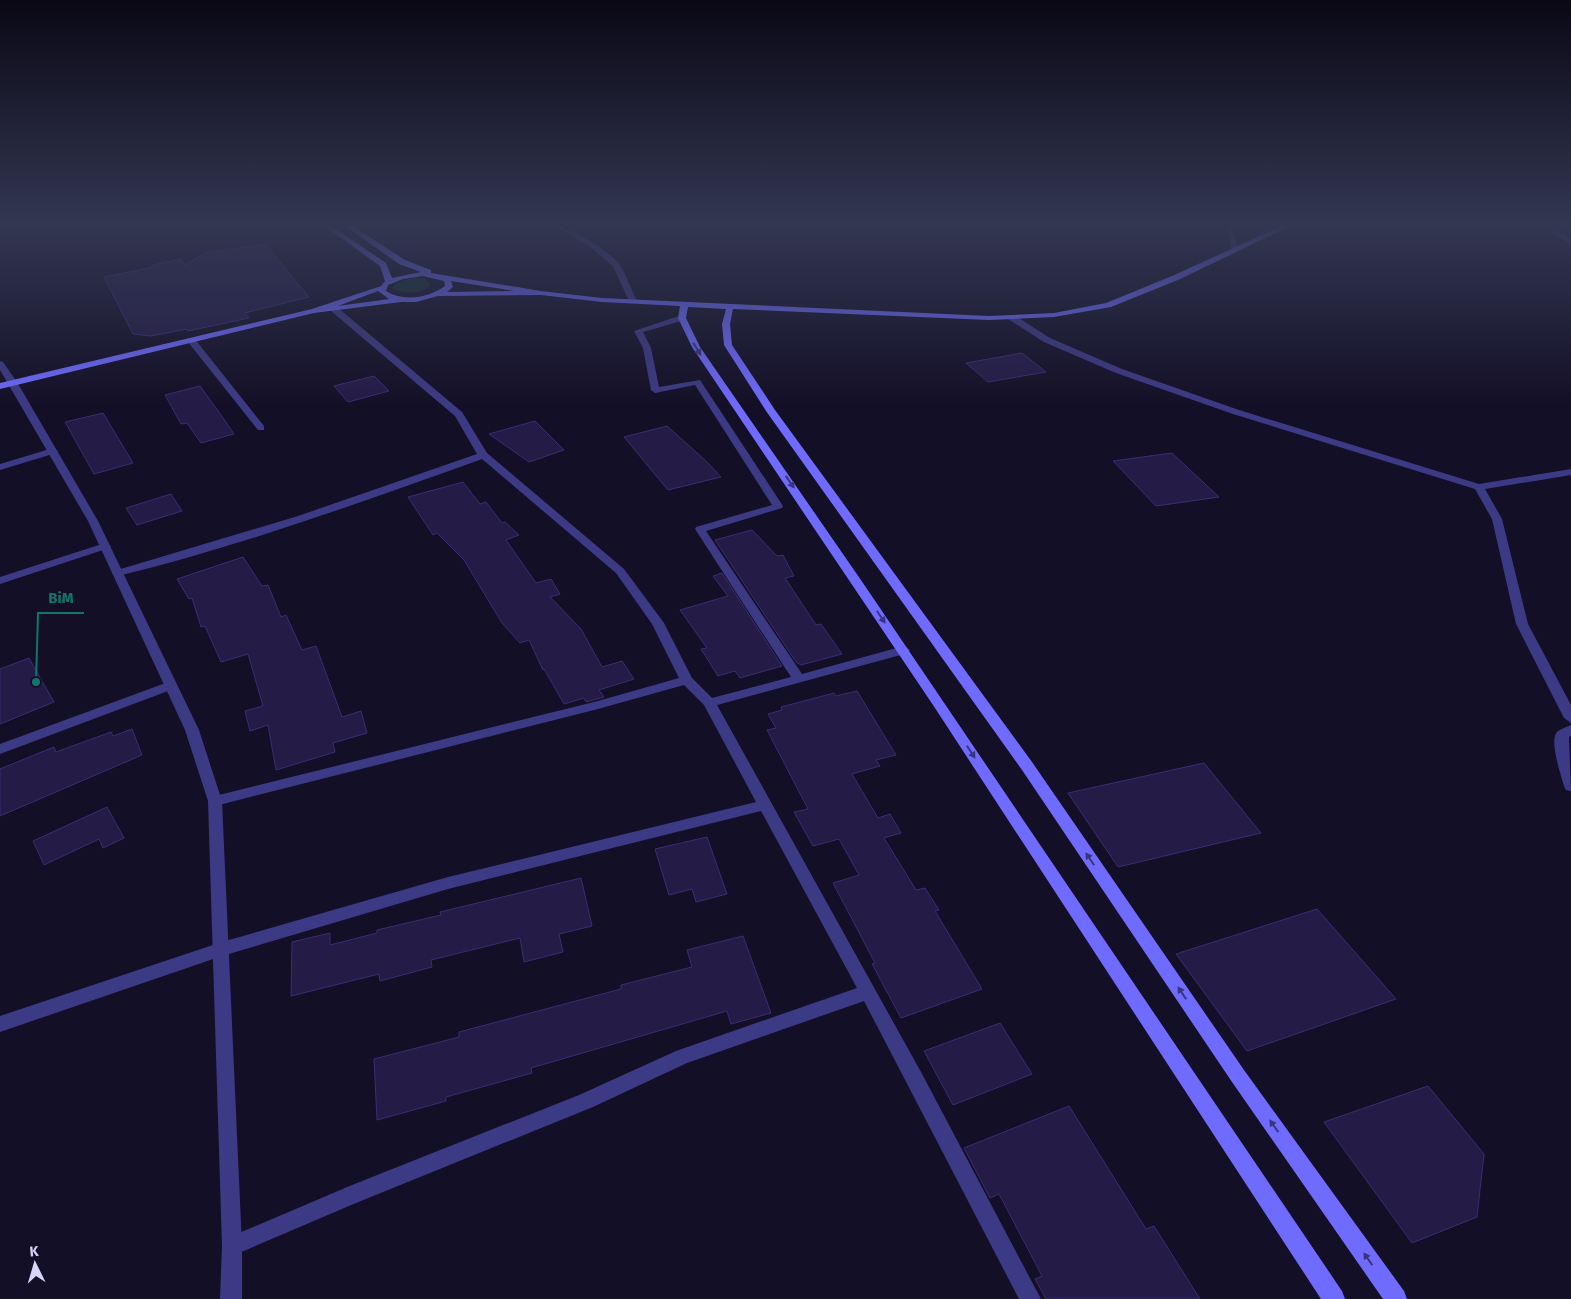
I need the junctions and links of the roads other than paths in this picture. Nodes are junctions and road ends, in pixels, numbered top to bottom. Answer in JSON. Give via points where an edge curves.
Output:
{"nodes":[{"id":1,"x":385,"y":286,"type":"edge"},
{"id":2,"x":449,"y":286,"type":"edge"},
{"id":3,"x":495,"y":286,"type":"edge"},
{"id":4,"x":626,"y":286,"type":"edge"},
{"id":5,"x":1156,"y":286,"type":"edge"},
{"id":6,"x":382,"y":288,"type":"junction"},
{"id":7,"x":541,"y":293,"type":"junction"},
{"id":8,"x":438,"y":294,"type":"junction"},
{"id":9,"x":404,"y":299,"type":"junction"},
{"id":10,"x":633,"y":301,"type":"junction"},
{"id":11,"x":730,"y":307,"type":"junction"},
{"id":12,"x":334,"y":308,"type":"junction"},
{"id":13,"x":314,"y":311,"type":"junction"},
{"id":14,"x":683,"y":311,"type":"junction"},
{"id":15,"x":1010,"y":317,"type":"junction"},
{"id":16,"x":191,"y":340,"type":"junction"},
{"id":17,"x":0,"y":364,"type":"edge"},
{"id":18,"x":7,"y":384,"type":"edge"},
{"id":19,"x":261,"y":428,"type":"dead end"},
{"id":20,"x":53,"y":452,"type":"junction"},
{"id":21,"x":483,"y":455,"type":"junction"},
{"id":22,"x":0,"y":467,"type":"edge"},
{"id":23,"x":1571,"y":472,"type":"edge"},
{"id":24,"x":1479,"y":487,"type":"junction"},
{"id":25,"x":105,"y":546,"type":"junction"},
{"id":26,"x":118,"y":573,"type":"junction"},
{"id":27,"x":0,"y":581,"type":"edge"},
{"id":28,"x":904,"y":650,"type":"junction"},
{"id":29,"x":798,"y":678,"type":"junction"},
{"id":30,"x":687,"y":680,"type":"junction"},
{"id":31,"x":171,"y":685,"type":"junction"},
{"id":32,"x":709,"y":703,"type":"junction"},
{"id":33,"x":1571,"y":718,"type":"edge"},
{"id":34,"x":1571,"y":730,"type":"edge"},
{"id":35,"x":0,"y":749,"type":"edge"},
{"id":36,"x":1571,"y":786,"type":"edge"},
{"id":37,"x":215,"y":800,"type":"junction"},
{"id":38,"x":764,"y":806,"type":"junction"},
{"id":39,"x":222,"y":949,"type":"junction"},
{"id":40,"x":868,"y":992,"type":"junction"},
{"id":41,"x":0,"y":1024,"type":"edge"},
{"id":42,"x":232,"y":1246,"type":"junction"},
{"id":43,"x":231,"y":1299,"type":"edge"},
{"id":44,"x":1030,"y":1299,"type":"edge"},
{"id":45,"x":1334,"y":1299,"type":"edge"},
{"id":46,"x":1396,"y":1299,"type":"edge"}],
"edges":[{"from":1,"to":6,"type":"main road"},
{"from":2,"to":8,"type":"main road"},
{"from":3,"to":7,"type":"main road"},
{"from":4,"to":10,"type":"street"},
{"from":5,"to":15,"type":"main road","via":[[1108,305],[1054,315]]},
{"from":6,"to":9,"type":"main road","via":[[386,296]]},
{"from":6,"to":13,"type":"main road"},
{"from":7,"to":8,"type":"main road"},
{"from":7,"to":10,"type":"main road"},
{"from":8,"to":9,"type":"main road"},
{"from":9,"to":12,"type":"main road"},
{"from":10,"to":14,"type":"main road"},
{"from":11,"to":14,"type":"main road"},
{"from":11,"to":15,"type":"main road"},
{"from":46,"to":11,"type":"main road","one_way":true,"via":[[1238,1076],[1027,766],[771,411],[728,345],[726,324]]},
{"from":12,"to":13,"type":"main road"},
{"from":12,"to":21,"type":"street","via":[[459,414]]},
{"from":13,"to":16,"type":"main road"},
{"from":14,"to":28,"type":"main road","one_way":true,"via":[[696,347]]},
{"from":14,"to":29,"type":"street","via":[[638,332],[647,348],[655,390],[697,382],[778,506],[700,529]]},
{"from":15,"to":24,"type":"street","via":[[1080,356],[1136,377],[1236,412]]},
{"from":16,"to":18,"type":"main road"},
{"from":16,"to":19,"type":"street"},
{"from":17,"to":18,"type":"street"},
{"from":18,"to":20,"type":"street"},
{"from":20,"to":22,"type":"street"},
{"from":20,"to":25,"type":"street"},
{"from":21,"to":26,"type":"street","via":[[333,509]]},
{"from":21,"to":30,"type":"street","via":[[620,571],[658,623]]},
{"from":23,"to":24,"type":"street"},
{"from":24,"to":33,"type":"street","via":[[1497,519],[1522,624]]},
{"from":25,"to":26,"type":"street"},
{"from":25,"to":27,"type":"street"},
{"from":26,"to":31,"type":"street"},
{"from":28,"to":29,"type":"street"},
{"from":28,"to":45,"type":"main road","one_way":true,"via":[[1181,1073]]},
{"from":29,"to":32,"type":"street"},
{"from":30,"to":32,"type":"street"},
{"from":30,"to":37,"type":"street"},
{"from":31,"to":35,"type":"street"},
{"from":31,"to":37,"type":"street","via":[[192,730]]},
{"from":32,"to":38,"type":"street"},
{"from":34,"to":36,"type":"street","via":[[1562,736],[1562,752]]},
{"from":37,"to":39,"type":"street"},
{"from":38,"to":39,"type":"street","via":[[448,883]]},
{"from":38,"to":40,"type":"street"},
{"from":39,"to":41,"type":"street"},
{"from":39,"to":42,"type":"street"},
{"from":40,"to":42,"type":"street","via":[[682,1057],[586,1101]]},
{"from":40,"to":44,"type":"street"},
{"from":42,"to":43,"type":"street"}]}
